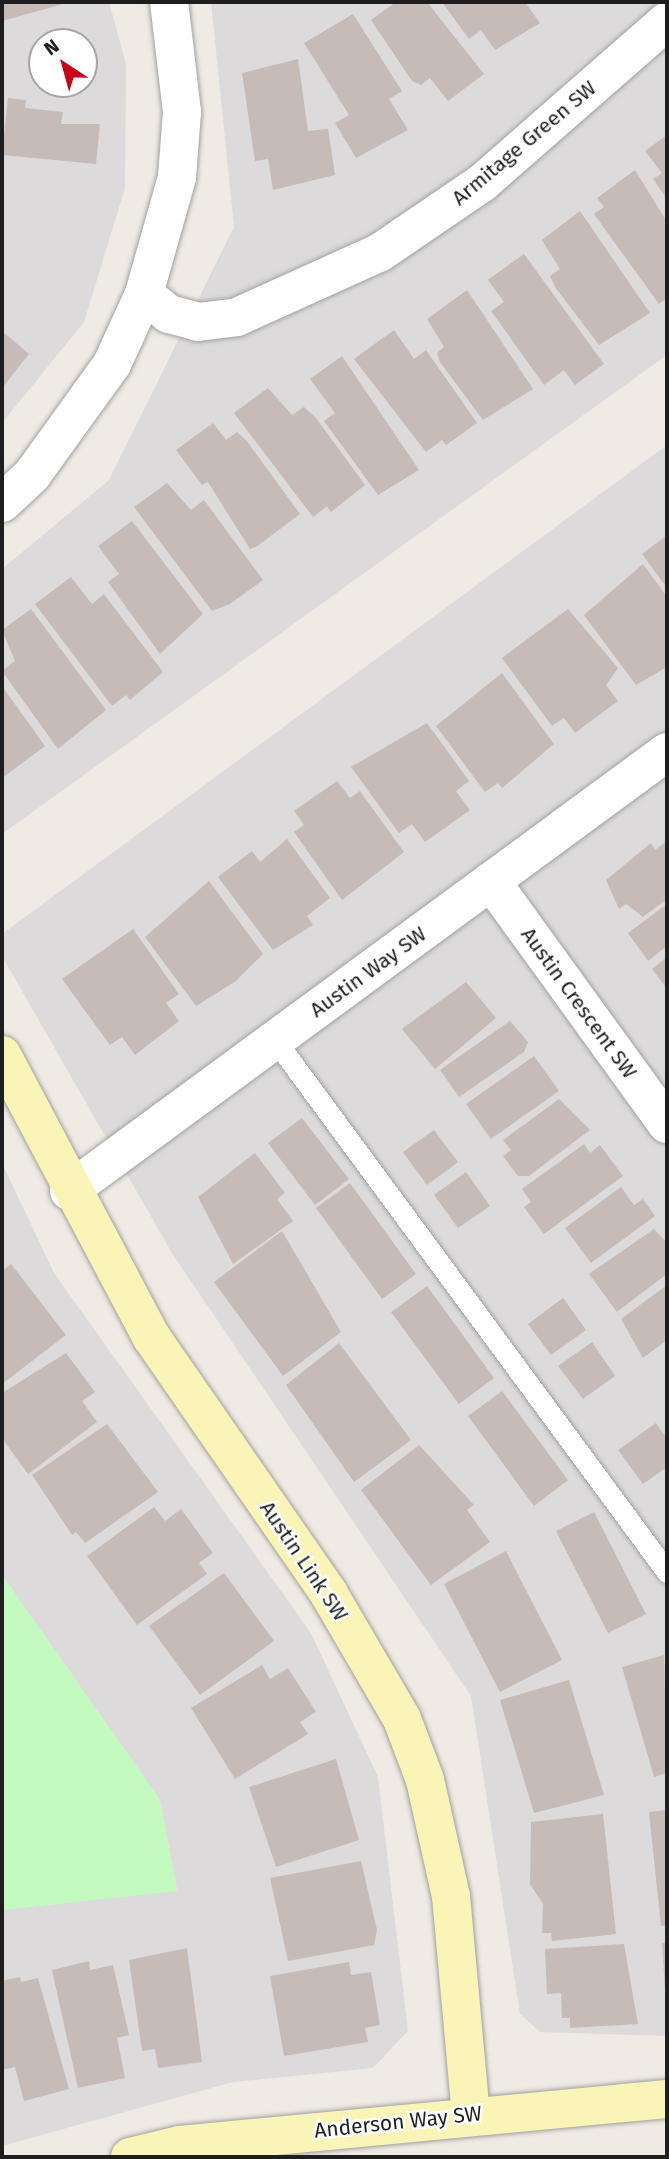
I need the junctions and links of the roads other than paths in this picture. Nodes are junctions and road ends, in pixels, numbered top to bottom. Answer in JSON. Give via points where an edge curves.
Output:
{"nodes":[{"id":1,"x":169,"y":2,"type":"edge"},
{"id":2,"x":667,"y":21,"type":"edge"},
{"id":3,"x":144,"y":294,"type":"junction"},
{"id":4,"x":2,"y":503,"type":"edge"},
{"id":5,"x":667,"y":752,"type":"edge"},
{"id":6,"x":491,"y":881,"type":"junction"},
{"id":7,"x":275,"y":1040,"type":"junction"},
{"id":8,"x":2,"y":1055,"type":"edge"},
{"id":9,"x":667,"y":1124,"type":"edge"},
{"id":10,"x":69,"y":1191,"type":"junction"},
{"id":11,"x":667,"y":1572,"type":"edge"},
{"id":12,"x":667,"y":2099,"type":"edge"},
{"id":13,"x":471,"y":2114,"type":"junction"},
{"id":14,"x":130,"y":2157,"type":"edge"}],
"edges":[{"from":1,"to":3,"type":"street","via":[[183,112],[177,177]]},
{"from":2,"to":3,"type":"street","name":"Armitage Green SW","via":[[482,183],[379,253],[237,317],[198,322],[169,314]]},
{"from":3,"to":4,"type":"street","via":[[112,364],[32,475]]},
{"from":5,"to":6,"type":"street","name":"Austin Way SW"},
{"from":6,"to":7,"type":"street","name":"Austin Way SW"},
{"from":6,"to":9,"type":"street","name":"Austin Crescent SW"},
{"from":7,"to":10,"type":"street","name":"Austin Way SW"},
{"from":7,"to":11,"type":"lane"},
{"from":8,"to":10,"type":"street","name":"Austin Link SW"},
{"from":10,"to":13,"type":"street","name":"Austin Link SW","via":[[152,1338],[329,1594],[402,1719],[425,1780],[452,1896]]},
{"from":12,"to":13,"type":"street","name":"Anderson Way SW"},
{"from":13,"to":14,"type":"street","name":"Anderson Way SW","via":[[180,2144]]}]}
